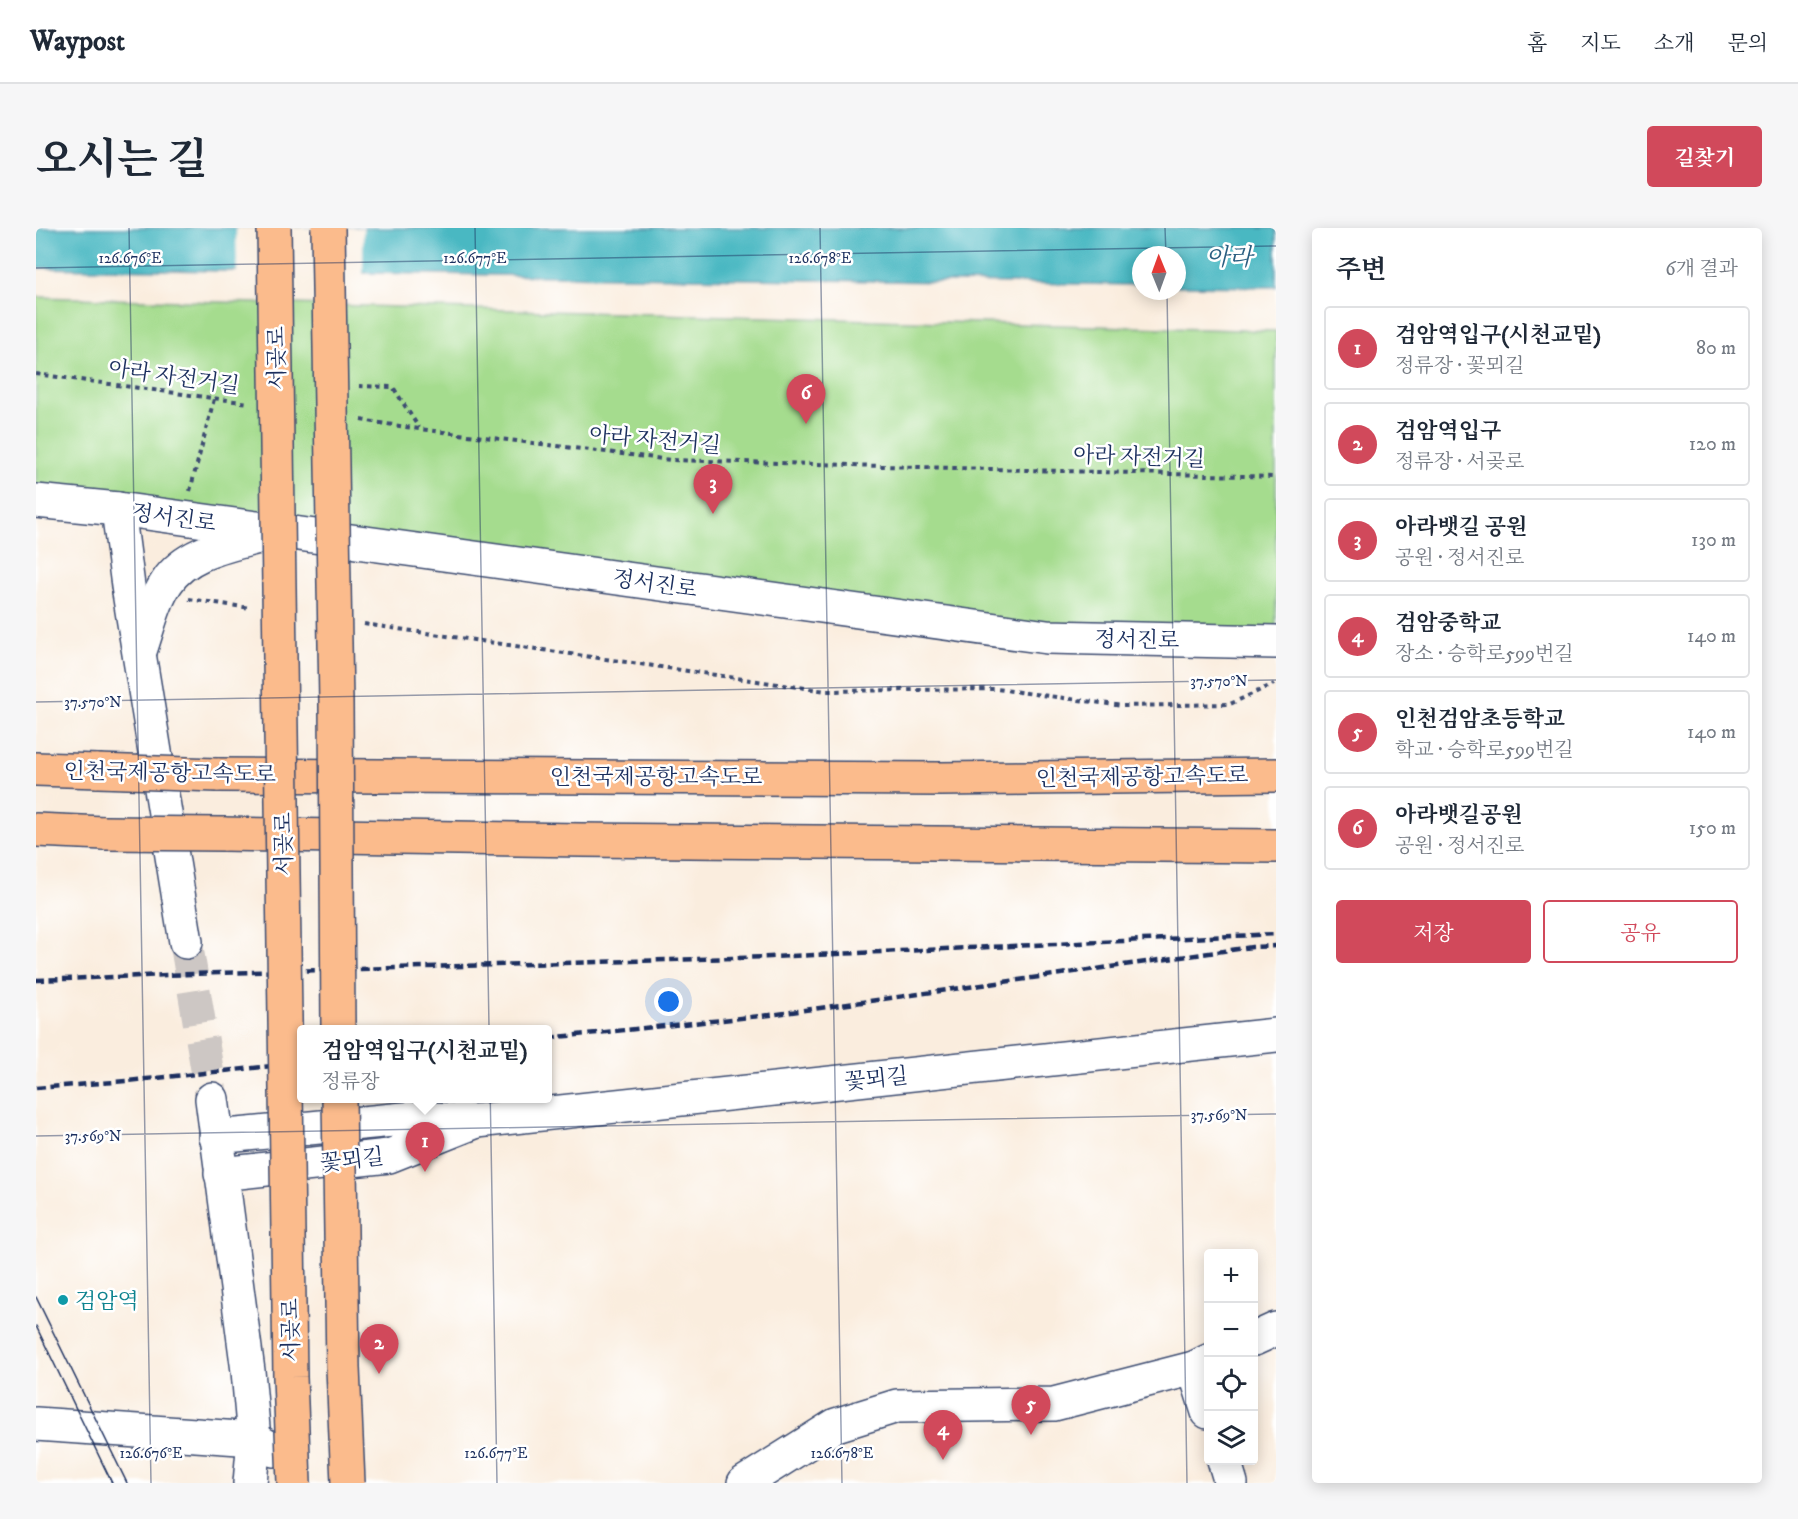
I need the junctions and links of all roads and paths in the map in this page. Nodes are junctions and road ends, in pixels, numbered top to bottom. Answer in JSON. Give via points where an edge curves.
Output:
{"nodes":[{"id":1,"x":274,"y":228,"type":"edge"},
{"id":2,"x":328,"y":228,"type":"edge"},
{"id":3,"x":36,"y":374,"type":"edge"},
{"id":4,"x":357,"y":386,"type":"dead end"},
{"id":5,"x":214,"y":399,"type":"junction"},
{"id":6,"x":260,"y":405,"type":"dead end"},
{"id":7,"x":351,"y":418,"type":"dead end"},
{"id":8,"x":419,"y":429,"type":"junction"},
{"id":9,"x":1276,"y":477,"type":"edge"},
{"id":10,"x":36,"y":501,"type":"edge"},
{"id":11,"x":118,"y":509,"type":"junction"},
{"id":12,"x":183,"y":519,"type":"junction"},
{"id":13,"x":276,"y":532,"type":"junction"},
{"id":14,"x":161,"y":594,"type":"junction"},
{"id":15,"x":252,"y":608,"type":"dead end"},
{"id":16,"x":358,"y":624,"type":"dead end"},
{"id":17,"x":1276,"y":642,"type":"edge"},
{"id":18,"x":139,"y":654,"type":"junction"},
{"id":19,"x":1274,"y":684,"type":"dead end"},
{"id":20,"x":36,"y":769,"type":"edge"},
{"id":21,"x":1276,"y":775,"type":"edge"},
{"id":22,"x":36,"y":830,"type":"edge"},
{"id":23,"x":1276,"y":846,"type":"edge"},
{"id":24,"x":186,"y":942,"type":"tunnel mouth"},
{"id":25,"x":338,"y":1025,"type":"edge"},
{"id":26,"x":1276,"y":1035,"type":"edge"},
{"id":27,"x":212,"y":1099,"type":"tunnel mouth"},
{"id":28,"x":339,"y":1103,"type":"edge"},
{"id":29,"x":477,"y":1121,"type":"junction"},
{"id":30,"x":216,"y":1137,"type":"junction"},
{"id":31,"x":221,"y":1174,"type":"junction"},
{"id":32,"x":1276,"y":1329,"type":"edge"},
{"id":33,"x":1258,"y":1338,"type":"edge"},
{"id":34,"x":1201,"y":1365,"type":"edge"},
{"id":35,"x":248,"y":1371,"type":"junction"},
{"id":36,"x":1209,"y":1411,"type":"edge"},
{"id":37,"x":36,"y":1424,"type":"edge"},
{"id":38,"x":254,"y":1439,"type":"junction"},
{"id":39,"x":1225,"y":1465,"type":"edge"},
{"id":40,"x":293,"y":1471,"type":"edge"},
{"id":41,"x":748,"y":1482,"type":"edge"},
{"id":42,"x":250,"y":1483,"type":"edge"},
{"id":43,"x":268,"y":1483,"type":"edge"},
{"id":44,"x":313,"y":1483,"type":"edge"},
{"id":45,"x":348,"y":1483,"type":"edge"},
{"id":46,"x":1232,"y":1483,"type":"edge"}],
"edges":[{"from":1,"to":40,"type":"main road","name":"서곶로","bridge":true},
{"from":2,"to":25,"type":"main road","bridge":true},
{"from":3,"to":5,"type":"path","name":"아라 자전거길"},
{"from":4,"to":8,"type":"path","via":[[393,387]]},
{"from":5,"to":6,"type":"path","name":"아라 자전거길"},
{"from":5,"to":12,"type":"path"},
{"from":7,"to":8,"type":"path","name":"아라 자전거길"},
{"from":8,"to":9,"type":"path","name":"아라 자전거길","via":[[671,460]]},
{"from":10,"to":11,"type":"street","name":"정서진로"},
{"from":11,"to":12,"type":"street","name":"정서진로"},
{"from":11,"to":18,"type":"street"},
{"from":12,"to":13,"type":"street","name":"정서진로"},
{"from":13,"to":14,"type":"street","via":[[199,555],[180,567]]},
{"from":13,"to":17,"type":"street","name":"정서진로","via":[[1047,637]]},
{"from":14,"to":15,"type":"path"},
{"from":14,"to":18,"type":"street"},
{"from":16,"to":19,"type":"path","via":[[826,691],[997,689],[1123,706],[1230,704]]},
{"from":18,"to":24,"type":"street"},
{"from":20,"to":21,"type":"main road","name":"인천국제공항고속도로","bridge":true,"via":[[217,775]]},
{"from":22,"to":23,"type":"main road","bridge":true,"via":[[593,841]]},
{"from":26,"to":29,"type":"street","name":"꽃뫼길"},
{"from":27,"to":30,"type":"street","name":"서곶로"},
{"from":28,"to":45,"type":"main road","bridge":true},
{"from":29,"to":30,"type":"street","name":"꽃뫼길","via":[[414,1118]]},
{"from":29,"to":31,"type":"street","name":"꽃뫼길","via":[[390,1156]]},
{"from":30,"to":31,"type":"street","name":"서곶로"},
{"from":31,"to":35,"type":"street","name":"서곶로"},
{"from":32,"to":33,"type":"street"},
{"from":34,"to":36,"type":"street"},
{"from":34,"to":41,"type":"street","via":[[1054,1404],[897,1406],[836,1425]]},
{"from":35,"to":38,"type":"street","name":"서곶로"},
{"from":35,"to":40,"type":"street","name":"서곶로"},
{"from":37,"to":38,"type":"street"},
{"from":38,"to":40,"type":"street"},
{"from":38,"to":42,"type":"street","name":"서곶로"},
{"from":38,"to":43,"type":"street"},
{"from":39,"to":46,"type":"street"},
{"from":40,"to":44,"type":"street","name":"서곶로"}]}
